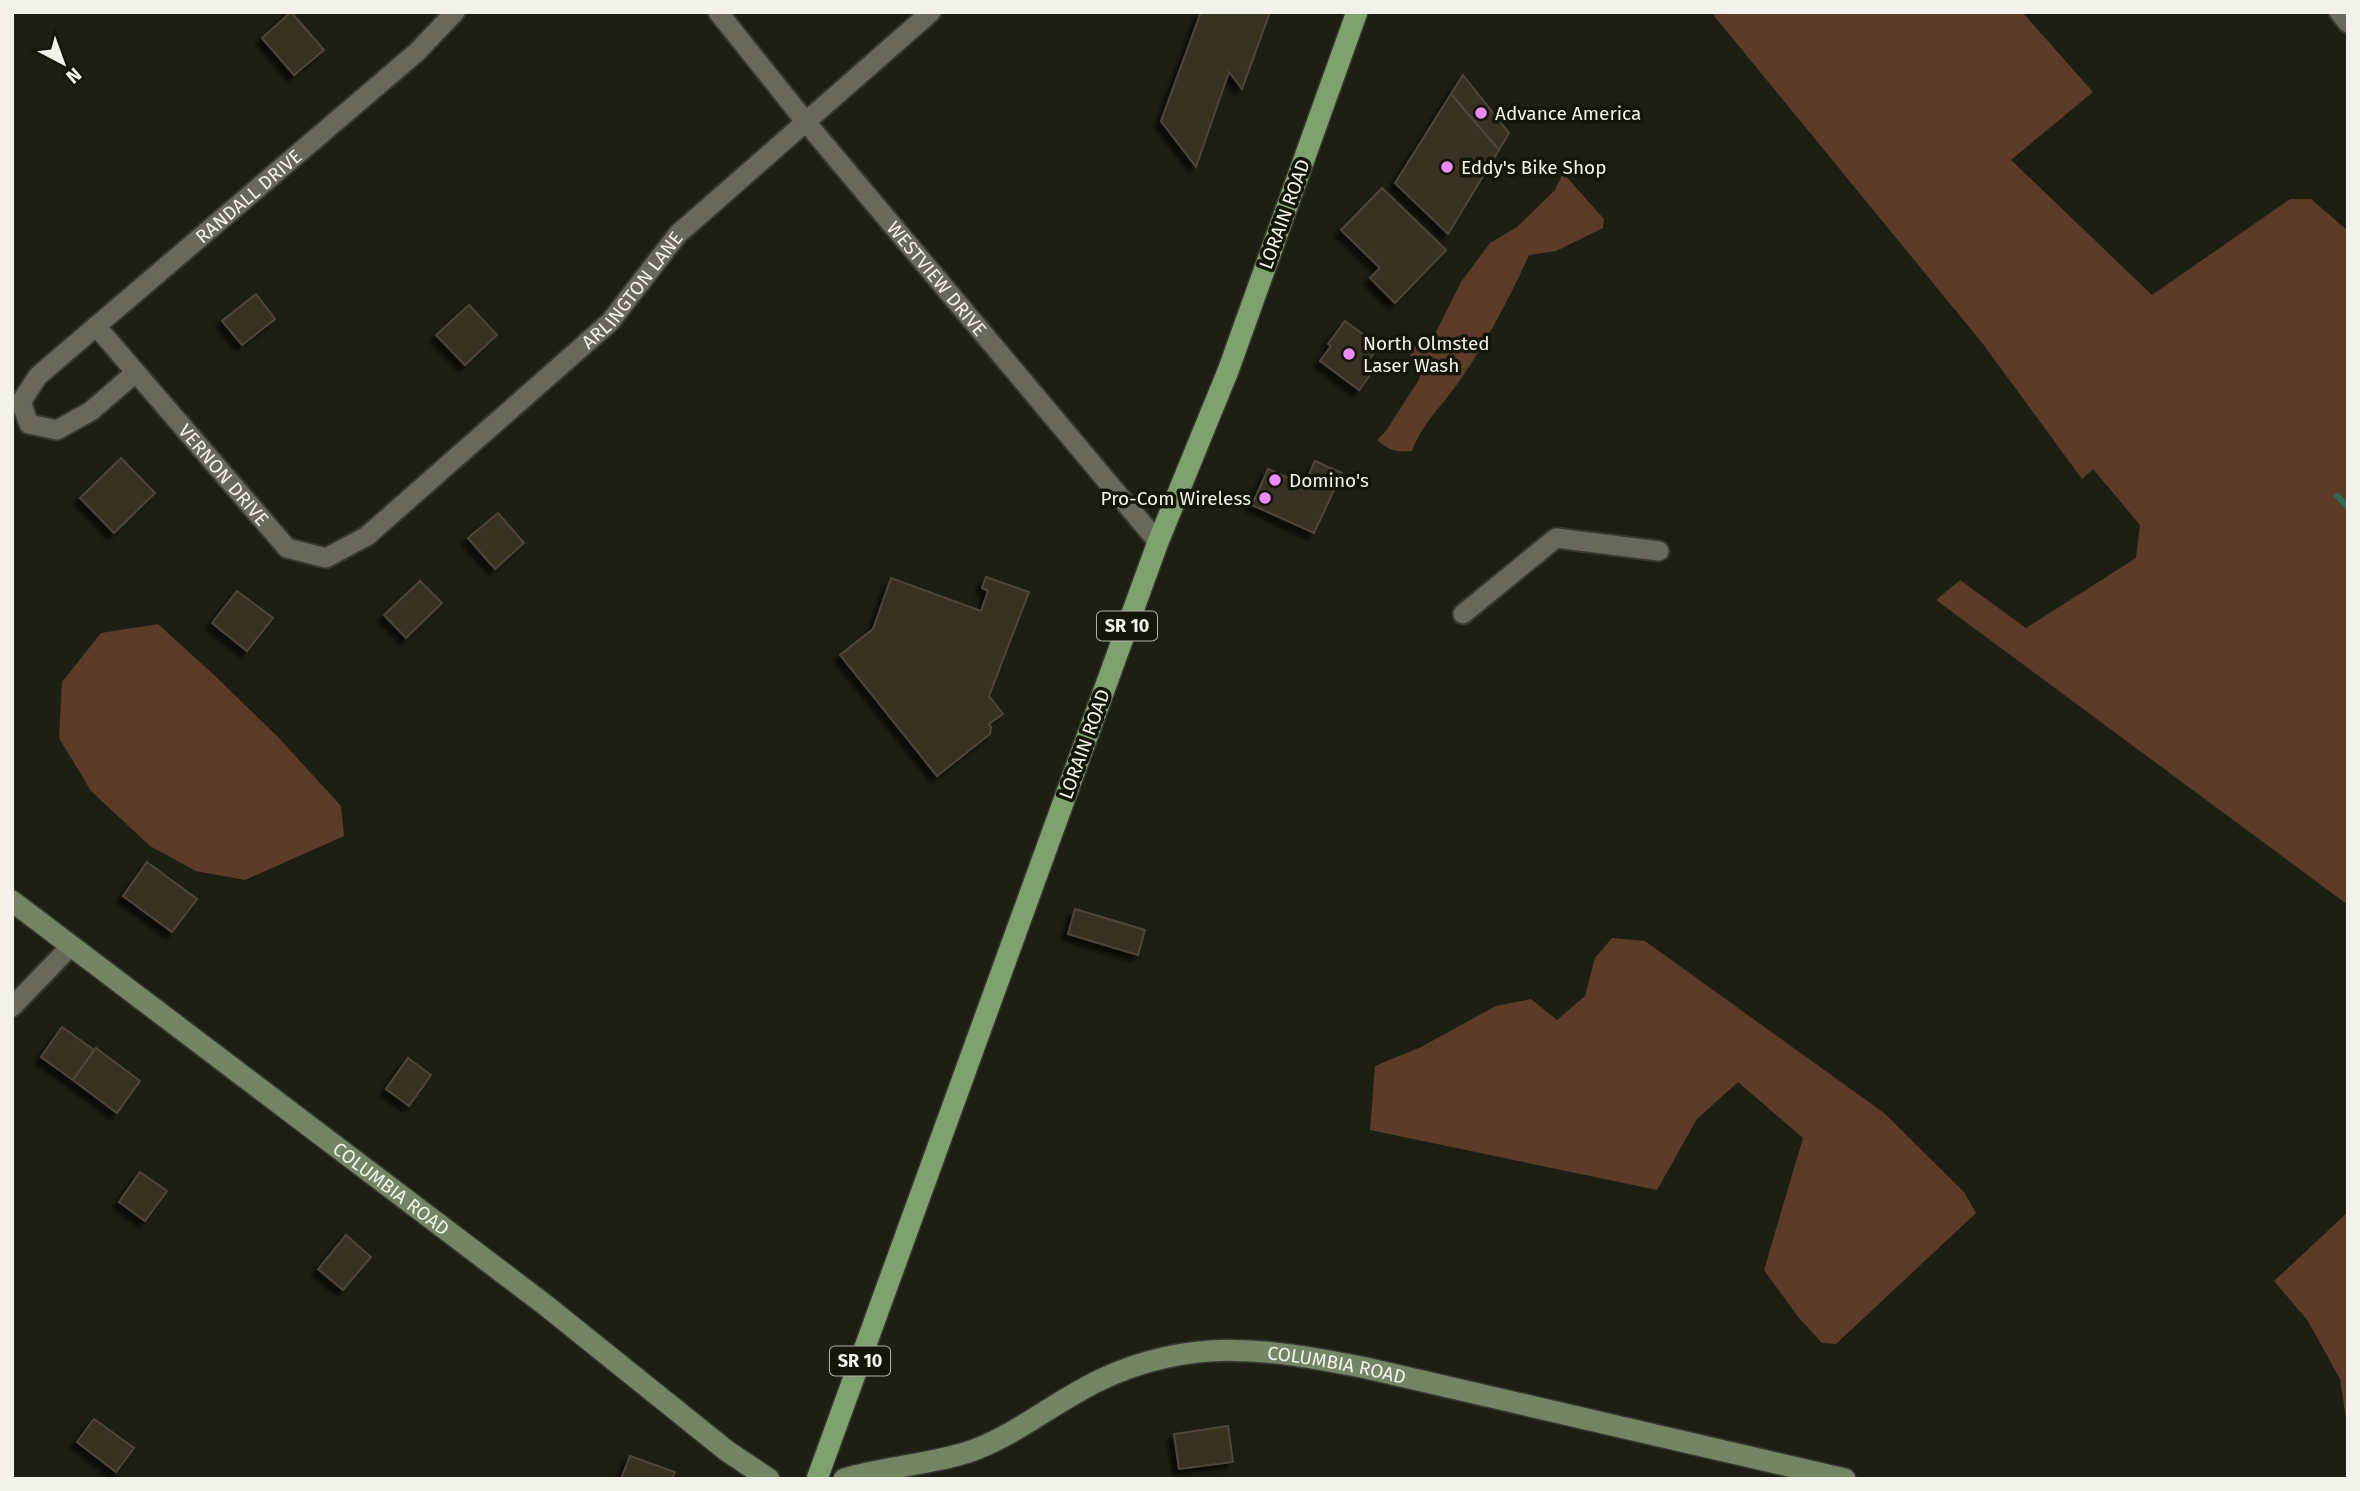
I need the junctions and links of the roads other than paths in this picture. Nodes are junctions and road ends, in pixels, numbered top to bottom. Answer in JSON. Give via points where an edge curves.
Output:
{"nodes":[{"id":1,"x":455,"y":12,"type":"edge"},
{"id":2,"x":718,"y":12,"type":"edge"},
{"id":3,"x":931,"y":12,"type":"edge"},
{"id":4,"x":1357,"y":12,"type":"edge"},
{"id":5,"x":2339,"y":12,"type":"edge"},
{"id":6,"x":2348,"y":23,"type":"edge"},
{"id":7,"x":804,"y":121,"type":"junction"},
{"id":8,"x":96,"y":326,"type":"junction"},
{"id":9,"x":135,"y":373,"type":"junction"},
{"id":10,"x":1158,"y":542,"type":"junction"},
{"id":11,"x":1659,"y":551,"type":"dead end"},
{"id":12,"x":326,"y":558,"type":"joint"},
{"id":13,"x":1463,"y":614,"type":"dead end"},
{"id":14,"x":12,"y":901,"type":"edge"},
{"id":15,"x":71,"y":946,"type":"junction"},
{"id":16,"x":12,"y":1007,"type":"edge"},
{"id":17,"x":769,"y":1479,"type":"edge"},
{"id":18,"x":817,"y":1479,"type":"edge"},
{"id":19,"x":844,"y":1479,"type":"edge"},
{"id":20,"x":1846,"y":1479,"type":"edge"}],
"edges":[{"from":1,"to":8,"type":"street","name":"RANDALL DRIVE","via":[[416,52]]},
{"from":2,"to":7,"type":"street","name":"WESTVIEW DRIVE"},
{"from":3,"to":7,"type":"street","name":"ARLINGTON LANE"},
{"from":4,"to":10,"type":"main road","name":"LORAIN ROAD","number":"SR 10","via":[[1228,371]]},
{"from":5,"to":6,"type":"street"},
{"from":7,"to":10,"type":"street","name":"WESTVIEW DRIVE"},
{"from":7,"to":12,"type":"street","name":"ARLINGTON LANE","via":[[678,234],[610,323],[367,536]]},
{"from":8,"to":9,"type":"street","name":"VERNON DRIVE"},
{"from":8,"to":9,"type":"street","name":"RANDALL DRIVE","via":[[38,376],[21,402],[29,424],[57,430],[91,411]]},
{"from":9,"to":12,"type":"street","name":"VERNON DRIVE","via":[[287,548]]},
{"from":10,"to":18,"type":"main road","name":"LORAIN ROAD","number":"SR 10"},
{"from":11,"to":13,"type":"street","via":[[1556,538]]},
{"from":14,"to":15,"type":"main road","name":"COLUMBIA ROAD"},
{"from":15,"to":16,"type":"street"},
{"from":15,"to":17,"type":"main road","name":"COLUMBIA ROAD"},
{"from":19,"to":20,"type":"main road","name":"COLUMBIA ROAD","via":[[974,1450],[1098,1381],[1146,1362],[1241,1349],[1366,1368]]}]}
